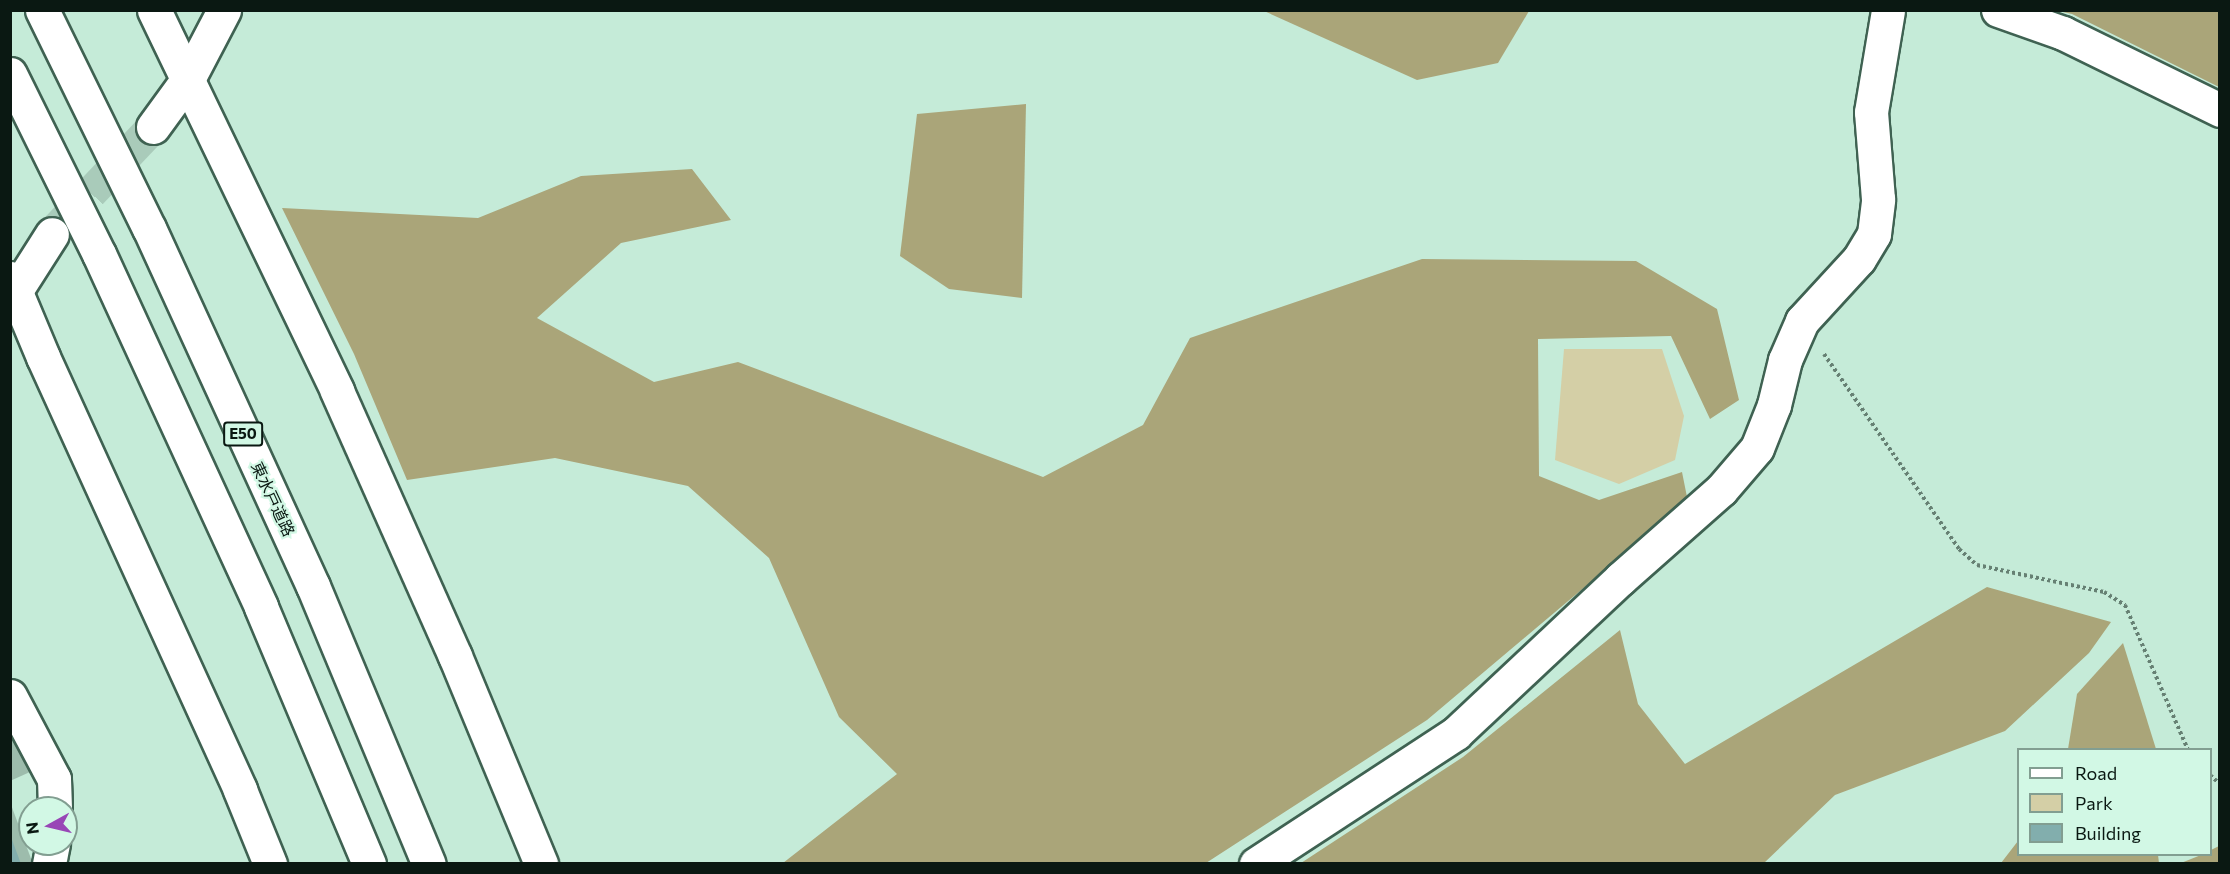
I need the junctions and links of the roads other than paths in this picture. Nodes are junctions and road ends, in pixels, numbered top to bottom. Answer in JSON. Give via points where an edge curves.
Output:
{"nodes":[{"id":1,"x":42,"y":10,"type":"edge"},
{"id":2,"x":154,"y":10,"type":"edge"},
{"id":3,"x":224,"y":10,"type":"edge"},
{"id":4,"x":1888,"y":10,"type":"edge"},
{"id":5,"x":1998,"y":10,"type":"edge"},
{"id":6,"x":10,"y":74,"type":"edge"},
{"id":7,"x":188,"y":79,"type":"junction"},
{"id":8,"x":2220,"y":110,"type":"edge"},
{"id":9,"x":153,"y":127,"type":"tunnel mouth"},
{"id":10,"x":52,"y":234,"type":"tunnel mouth"},
{"id":11,"x":13,"y":290,"type":"edge"},
{"id":12,"x":10,"y":696,"type":"edge"},
{"id":13,"x":55,"y":796,"type":"edge"},
{"id":14,"x":270,"y":864,"type":"edge"},
{"id":15,"x":369,"y":864,"type":"edge"},
{"id":16,"x":429,"y":864,"type":"edge"},
{"id":17,"x":541,"y":864,"type":"edge"},
{"id":18,"x":1256,"y":864,"type":"edge"}],
"edges":[{"from":1,"to":16,"type":"main road","name":"東水戸道路","number":"E50","via":[[149,228],[308,575]]},
{"from":2,"to":7,"type":"main road"},
{"from":3,"to":7,"type":"main road"},
{"from":4,"to":18,"type":"main road","via":[[1870,112],[1878,199],[1874,234],[1859,259],[1802,321],[1757,448],[1721,490],[1456,733]]},
{"from":5,"to":8,"type":"main road","via":[[2063,33]]},
{"from":6,"to":15,"type":"main road","via":[[99,254],[261,606]]},
{"from":7,"to":9,"type":"main road"},
{"from":7,"to":17,"type":"main road","via":[[337,391],[456,656]]},
{"from":10,"to":11,"type":"main road"},
{"from":11,"to":14,"type":"main road"},
{"from":12,"to":13,"type":"main road","via":[[54,779]]}]}
